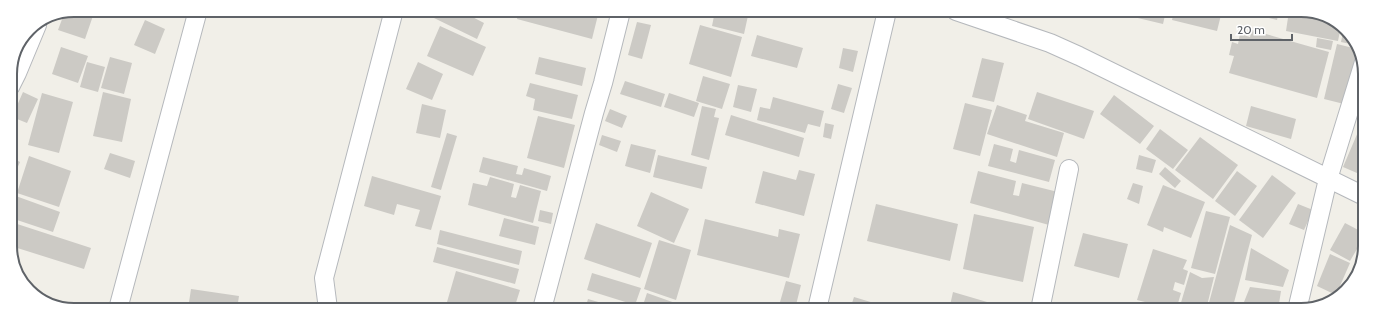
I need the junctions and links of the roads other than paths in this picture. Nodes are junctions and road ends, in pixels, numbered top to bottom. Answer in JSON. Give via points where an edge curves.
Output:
{"nodes":[{"id":1,"x":196,"y":17,"type":"edge"},
{"id":2,"x":392,"y":17,"type":"edge"},
{"id":3,"x":619,"y":17,"type":"edge"},
{"id":4,"x":886,"y":17,"type":"edge"},
{"id":5,"x":974,"y":17,"type":"edge"},
{"id":6,"x":33,"y":36,"type":"edge"},
{"id":7,"x":17,"y":73,"type":"edge"},
{"id":8,"x":1358,"y":82,"type":"edge"},
{"id":9,"x":1069,"y":169,"type":"dead end"},
{"id":10,"x":1328,"y":179,"type":"junction"},
{"id":11,"x":1358,"y":193,"type":"edge"},
{"id":12,"x":120,"y":303,"type":"edge"},
{"id":13,"x":327,"y":303,"type":"edge"},
{"id":14,"x":544,"y":303,"type":"edge"},
{"id":15,"x":819,"y":303,"type":"edge"},
{"id":16,"x":1041,"y":303,"type":"edge"},
{"id":17,"x":1299,"y":303,"type":"edge"}],
"edges":[{"from":1,"to":12,"type":"street"},
{"from":2,"to":13,"type":"street","via":[[324,278]]},
{"from":3,"to":14,"type":"street"},
{"from":4,"to":15,"type":"street"},
{"from":5,"to":10,"type":"street","via":[[1050,43],[1079,56]]},
{"from":6,"to":7,"type":"street"},
{"from":8,"to":10,"type":"street"},
{"from":9,"to":16,"type":"street"},
{"from":10,"to":11,"type":"street"},
{"from":10,"to":17,"type":"street"}]}
